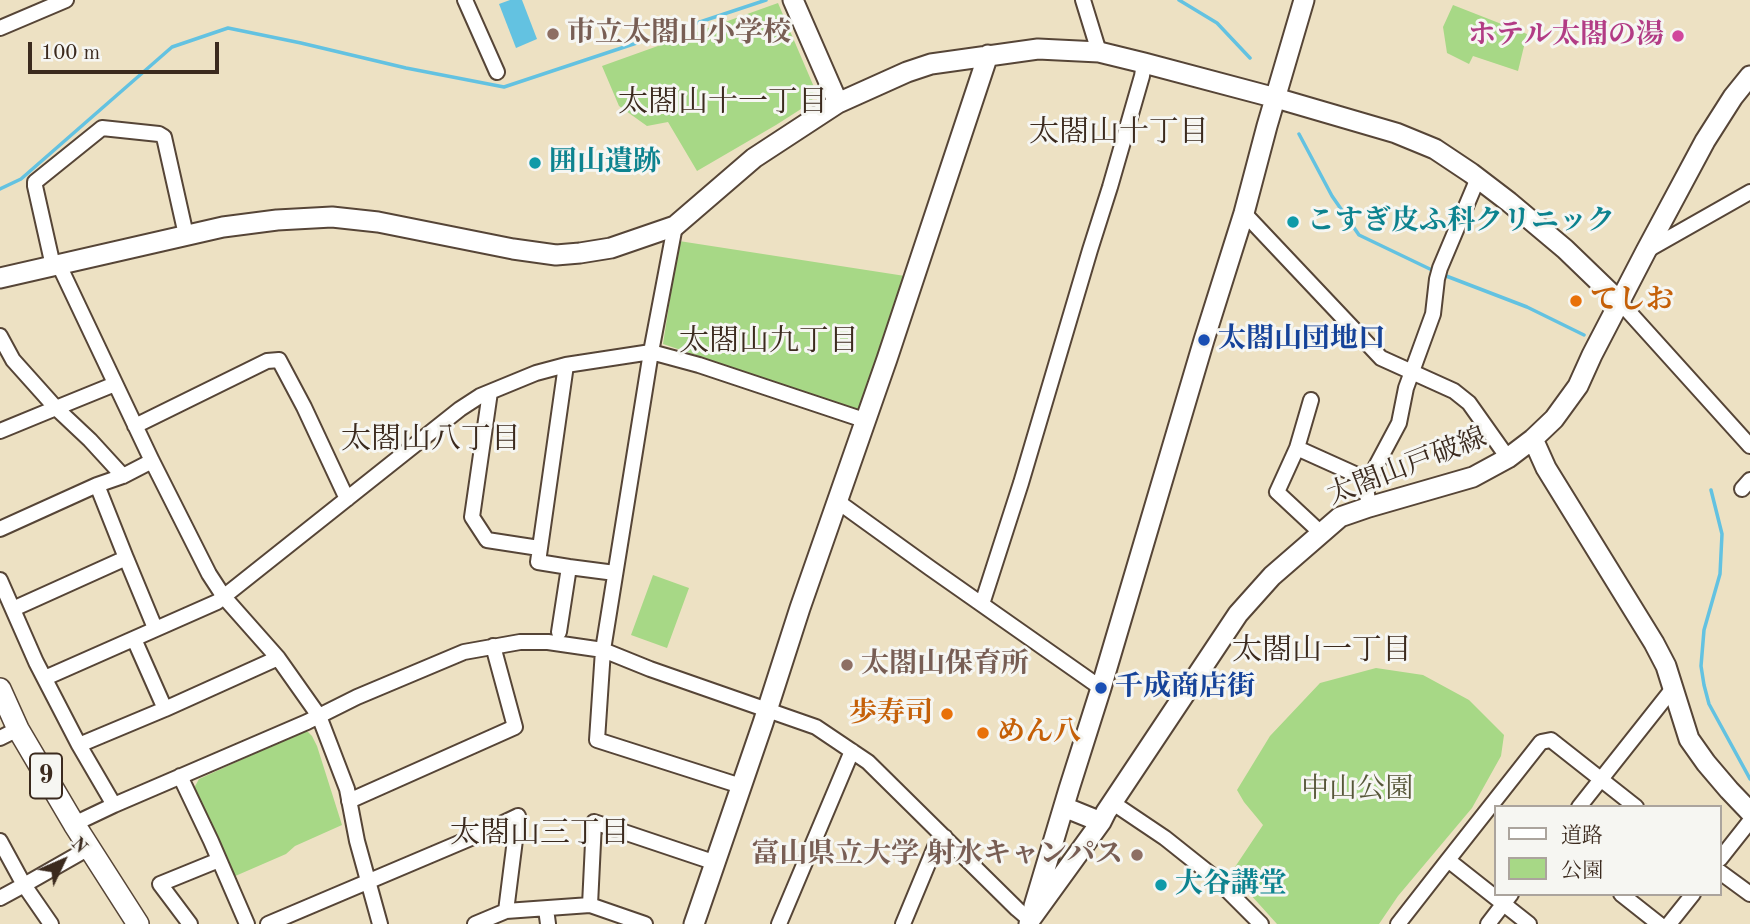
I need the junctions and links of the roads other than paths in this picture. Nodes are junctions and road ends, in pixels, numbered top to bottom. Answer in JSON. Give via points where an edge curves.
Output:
{"nodes":[{"id":1,"x":66,"y":0,"type":"edge"},
{"id":2,"x":465,"y":0,"type":"edge"},
{"id":3,"x":793,"y":0,"type":"edge"},
{"id":4,"x":1083,"y":0,"type":"edge"},
{"id":5,"x":1304,"y":0,"type":"edge"},
{"id":6,"x":0,"y":28,"type":"edge"},
{"id":7,"x":1100,"y":52,"type":"junction"},
{"id":8,"x":988,"y":55,"type":"junction"},
{"id":9,"x":1144,"y":63,"type":"junction"},
{"id":10,"x":497,"y":72,"type":"dead end"},
{"id":11,"x":1750,"y":76,"type":"edge"},
{"id":12,"x":1276,"y":98,"type":"junction"},
{"id":13,"x":838,"y":103,"type":"junction"},
{"id":14,"x":1478,"y":178,"type":"junction"},
{"id":15,"x":1750,"y":192,"type":"edge"},
{"id":16,"x":1244,"y":213,"type":"junction"},
{"id":17,"x":675,"y":226,"type":"junction"},
{"id":18,"x":186,"y":235,"type":"junction"},
{"id":19,"x":1646,"y":251,"type":"junction"},
{"id":20,"x":56,"y":265,"type":"junction"},
{"id":21,"x":0,"y":278,"type":"edge"},
{"id":22,"x":1620,"y":302,"type":"junction"},
{"id":23,"x":0,"y":336,"type":"edge"},
{"id":24,"x":651,"y":352,"type":"junction"},
{"id":25,"x":566,"y":365,"type":"junction"},
{"id":26,"x":1413,"y":372,"type":"junction"},
{"id":27,"x":115,"y":384,"type":"junction"},
{"id":28,"x":490,"y":392,"type":"junction"},
{"id":29,"x":1311,"y":400,"type":"dead end"},
{"id":30,"x":56,"y":408,"type":"junction"},
{"id":31,"x":867,"y":421,"type":"junction"},
{"id":32,"x":135,"y":426,"type":"junction"},
{"id":33,"x":0,"y":431,"type":"edge"},
{"id":34,"x":1533,"y":439,"type":"junction"},
{"id":35,"x":1750,"y":446,"type":"edge"},
{"id":36,"x":1297,"y":448,"type":"junction"},
{"id":37,"x":1508,"y":458,"type":"junction"},
{"id":38,"x":152,"y":461,"type":"junction"},
{"id":39,"x":123,"y":476,"type":"junction"},
{"id":40,"x":1368,"y":480,"type":"junction"},
{"id":41,"x":97,"y":485,"type":"junction"},
{"id":42,"x":346,"y":499,"type":"junction"},
{"id":43,"x":837,"y":500,"type":"junction"},
{"id":44,"x":1369,"y":506,"type":"junction"},
{"id":45,"x":0,"y":529,"type":"edge"},
{"id":46,"x":1321,"y":533,"type":"junction"},
{"id":47,"x":539,"y":548,"type":"junction"},
{"id":48,"x":126,"y":558,"type":"junction"},
{"id":49,"x":569,"y":567,"type":"junction"},
{"id":50,"x":615,"y":573,"type":"junction"},
{"id":51,"x":0,"y":580,"type":"edge"},
{"id":52,"x":224,"y":597,"type":"junction"},
{"id":53,"x":982,"y":604,"type":"junction"},
{"id":54,"x":13,"y":609,"type":"junction"},
{"id":55,"x":155,"y":628,"type":"junction"},
{"id":56,"x":559,"y":632,"type":"dead end"},
{"id":57,"x":134,"y":639,"type":"junction"},
{"id":58,"x":493,"y":646,"type":"junction"},
{"id":59,"x":603,"y":650,"type":"junction"},
{"id":60,"x":278,"y":658,"type":"junction"},
{"id":61,"x":45,"y":678,"type":"junction"},
{"id":62,"x":1674,"y":687,"type":"junction"},
{"id":63,"x":1101,"y":688,"type":"junction"},
{"id":64,"x":0,"y":689,"type":"edge"},
{"id":65,"x":164,"y":709,"type":"junction"},
{"id":66,"x":768,"y":710,"type":"junction"},
{"id":67,"x":319,"y":716,"type":"junction"},
{"id":68,"x":9,"y":733,"type":"edge"},
{"id":69,"x":79,"y":745,"type":"junction"},
{"id":70,"x":852,"y":751,"type":"junction"},
{"id":71,"x":180,"y":776,"type":"junction"},
{"id":72,"x":1600,"y":780,"type":"junction"},
{"id":73,"x":741,"y":786,"type":"junction"},
{"id":74,"x":349,"y":801,"type":"junction"},
{"id":75,"x":1113,"y":803,"type":"junction"},
{"id":76,"x":114,"y":805,"type":"junction"},
{"id":77,"x":1581,"y":805,"type":"edge"},
{"id":78,"x":1633,"y":805,"type":"edge"},
{"id":79,"x":1064,"y":807,"type":"junction"},
{"id":80,"x":1750,"y":812,"type":"edge"},
{"id":81,"x":1750,"y":821,"type":"edge"},
{"id":82,"x":1101,"y":822,"type":"junction"},
{"id":83,"x":74,"y":824,"type":"junction"},
{"id":84,"x":945,"y":837,"type":"junction"},
{"id":85,"x":0,"y":841,"type":"edge"},
{"id":86,"x":89,"y":848,"type":"junction"},
{"id":87,"x":1722,"y":856,"type":"edge"},
{"id":88,"x":219,"y":860,"type":"junction"},
{"id":89,"x":1448,"y":860,"type":"junction"},
{"id":90,"x":716,"y":863,"type":"junction"},
{"id":91,"x":1722,"y":873,"type":"edge"},
{"id":92,"x":368,"y":882,"type":"junction"},
{"id":93,"x":24,"y":885,"type":"junction"},
{"id":94,"x":1494,"y":890,"type":"edge"},
{"id":95,"x":1750,"y":894,"type":"edge"},
{"id":96,"x":1624,"y":896,"type":"edge"},
{"id":97,"x":1691,"y":896,"type":"edge"},
{"id":98,"x":0,"y":898,"type":"edge"},
{"id":99,"x":1507,"y":899,"type":"edge"},
{"id":100,"x":590,"y":905,"type":"junction"},
{"id":101,"x":506,"y":911,"type":"junction"},
{"id":102,"x":547,"y":916,"type":"edge"},
{"id":103,"x":1029,"y":922,"type":"edge"},
{"id":104,"x":51,"y":924,"type":"edge"},
{"id":105,"x":138,"y":924,"type":"edge"},
{"id":106,"x":190,"y":924,"type":"edge"},
{"id":107,"x":247,"y":924,"type":"edge"},
{"id":108,"x":268,"y":924,"type":"edge"},
{"id":109,"x":380,"y":924,"type":"edge"},
{"id":110,"x":475,"y":924,"type":"edge"},
{"id":111,"x":645,"y":924,"type":"edge"},
{"id":112,"x":694,"y":924,"type":"edge"},
{"id":113,"x":779,"y":924,"type":"edge"},
{"id":114,"x":903,"y":924,"type":"edge"},
{"id":115,"x":1261,"y":924,"type":"edge"},
{"id":116,"x":1398,"y":924,"type":"edge"},
{"id":117,"x":1488,"y":924,"type":"edge"},
{"id":118,"x":1530,"y":924,"type":"edge"},
{"id":119,"x":1659,"y":924,"type":"edge"},
{"id":120,"x":1670,"y":924,"type":"edge"}],
"edges":[{"from":1,"to":6,"type":"street"},
{"from":2,"to":10,"type":"street"},
{"from":3,"to":13,"type":"street"},
{"from":4,"to":7,"type":"street"},
{"from":5,"to":12,"type":"street"},
{"from":7,"to":8,"type":"street","via":[[1038,49]]},
{"from":7,"to":9,"type":"street"},
{"from":8,"to":13,"type":"street","via":[[930,64]]},
{"from":8,"to":31,"type":"street"},
{"from":9,"to":12,"type":"street"},
{"from":9,"to":53,"type":"street"},
{"from":11,"to":19,"type":"street","name":"太閤山戸破線","via":[[1705,141]]},
{"from":12,"to":14,"type":"street","via":[[1396,133],[1435,149]]},
{"from":12,"to":16,"type":"street"},
{"from":13,"to":17,"type":"street","via":[[754,158]]},
{"from":14,"to":22,"type":"street","via":[[1565,249]]},
{"from":14,"to":26,"type":"street","via":[[1440,268],[1433,314]]},
{"from":15,"to":19,"type":"street"},
{"from":16,"to":26,"type":"street","via":[[1381,358]]},
{"from":16,"to":63,"type":"street"},
{"from":17,"to":18,"type":"street","via":[[611,248],[556,254],[332,217],[250,223]]},
{"from":17,"to":24,"type":"street"},
{"from":18,"to":20,"type":"street"},
{"from":18,"to":20,"type":"street","via":[[164,137],[102,128],[35,182]]},
{"from":19,"to":22,"type":"street","name":"太閤山戸破線"},
{"from":20,"to":21,"type":"street"},
{"from":20,"to":27,"type":"street"},
{"from":22,"to":34,"type":"street","name":"太閤山戸破線","via":[[1578,386]]},
{"from":22,"to":35,"type":"street"},
{"from":23,"to":30,"type":"street","via":[[13,360]]},
{"from":24,"to":25,"type":"street"},
{"from":24,"to":31,"type":"street"},
{"from":24,"to":50,"type":"street"},
{"from":25,"to":28,"type":"street"},
{"from":25,"to":47,"type":"street"},
{"from":26,"to":37,"type":"street","via":[[1469,403]]},
{"from":26,"to":40,"type":"street","via":[[1399,423]]},
{"from":27,"to":30,"type":"street"},
{"from":27,"to":32,"type":"street"},
{"from":28,"to":42,"type":"street","via":[[460,409]]},
{"from":28,"to":47,"type":"street","via":[[472,517],[487,540]]},
{"from":29,"to":36,"type":"street"},
{"from":30,"to":33,"type":"street"},
{"from":30,"to":39,"type":"street"},
{"from":31,"to":43,"type":"street"},
{"from":32,"to":38,"type":"street"},
{"from":32,"to":42,"type":"street","via":[[267,360],[279,360]]},
{"from":34,"to":37,"type":"street","name":"太閤山戸破線"},
{"from":34,"to":62,"type":"street","via":[[1546,468],[1654,643]]},
{"from":36,"to":40,"type":"street"},
{"from":36,"to":46,"type":"street","via":[[1277,492]]},
{"from":37,"to":44,"type":"street","name":"太閤山戸破線","via":[[1473,477]]},
{"from":38,"to":39,"type":"street"},
{"from":38,"to":52,"type":"street"},
{"from":39,"to":41,"type":"street"},
{"from":40,"to":44,"type":"street"},
{"from":41,"to":45,"type":"street"},
{"from":41,"to":48,"type":"street"},
{"from":42,"to":52,"type":"street"},
{"from":43,"to":53,"type":"street"},
{"from":43,"to":66,"type":"street"},
{"from":44,"to":46,"type":"street","name":"太閤山戸破線","via":[[1340,517]]},
{"from":46,"to":75,"type":"street","name":"太閤山戸破線","via":[[1238,614]]},
{"from":47,"to":49,"type":"street","via":[[538,562]]},
{"from":48,"to":54,"type":"street"},
{"from":48,"to":55,"type":"street"},
{"from":49,"to":50,"type":"street"},
{"from":49,"to":56,"type":"street"},
{"from":50,"to":59,"type":"street"},
{"from":51,"to":54,"type":"street"},
{"from":52,"to":55,"type":"street"},
{"from":52,"to":60,"type":"street"},
{"from":53,"to":63,"type":"street"},
{"from":54,"to":61,"type":"street"},
{"from":55,"to":57,"type":"street"},
{"from":57,"to":61,"type":"street"},
{"from":57,"to":65,"type":"street"},
{"from":58,"to":59,"type":"street","via":[[548,642]]},
{"from":58,"to":67,"type":"street","via":[[464,652]]},
{"from":58,"to":74,"type":"street","via":[[515,727]]},
{"from":59,"to":66,"type":"street"},
{"from":59,"to":73,"type":"street","via":[[597,740]]},
{"from":60,"to":65,"type":"street"},
{"from":60,"to":67,"type":"street"},
{"from":61,"to":69,"type":"street"},
{"from":62,"to":72,"type":"street"},
{"from":62,"to":80,"type":"street","via":[[1689,739]]},
{"from":63,"to":79,"type":"street"},
{"from":64,"to":68,"type":"main road","number":"9"},
{"from":65,"to":69,"type":"street"},
{"from":66,"to":70,"type":"street","via":[[816,727]]},
{"from":66,"to":73,"type":"street"},
{"from":67,"to":71,"type":"street"},
{"from":67,"to":74,"type":"street"},
{"from":68,"to":83,"type":"main road","number":"9"},
{"from":69,"to":76,"type":"street"},
{"from":70,"to":84,"type":"street"},
{"from":70,"to":113,"type":"street"},
{"from":71,"to":76,"type":"street"},
{"from":71,"to":88,"type":"street"},
{"from":72,"to":77,"type":"street"},
{"from":72,"to":78,"type":"street"},
{"from":72,"to":89,"type":"street","via":[[1551,740],[1541,742]]},
{"from":73,"to":90,"type":"street"},
{"from":74,"to":92,"type":"street"},
{"from":75,"to":82,"type":"street","name":"太閤山戸破線"},
{"from":75,"to":115,"type":"street","via":[[1214,877]]},
{"from":76,"to":83,"type":"street"},
{"from":79,"to":82,"type":"street"},
{"from":79,"to":103,"type":"street"},
{"from":81,"to":87,"type":"street"},
{"from":82,"to":103,"type":"street","name":"太閤山戸破線"},
{"from":83,"to":86,"type":"main road","number":"9"},
{"from":84,"to":103,"type":"street"},
{"from":84,"to":114,"type":"street","via":[[935,847]]},
{"from":85,"to":93,"type":"street"},
{"from":86,"to":93,"type":"street"},
{"from":86,"to":105,"type":"main road","number":"9"},
{"from":88,"to":106,"type":"street","via":[[160,884]]},
{"from":88,"to":107,"type":"street"},
{"from":89,"to":94,"type":"street"},
{"from":89,"to":116,"type":"street"},
{"from":90,"to":100,"type":"street","via":[[594,822]]},
{"from":90,"to":112,"type":"street"},
{"from":91,"to":95,"type":"street"},
{"from":92,"to":101,"type":"street","via":[[518,816]]},
{"from":92,"to":108,"type":"street"},
{"from":92,"to":109,"type":"street"},
{"from":93,"to":98,"type":"street"},
{"from":93,"to":104,"type":"street"},
{"from":96,"to":119,"type":"street"},
{"from":97,"to":120,"type":"street"},
{"from":99,"to":117,"type":"street"},
{"from":99,"to":118,"type":"street"},
{"from":100,"to":102,"type":"street"},
{"from":100,"to":111,"type":"street"},
{"from":101,"to":102,"type":"street"},
{"from":101,"to":110,"type":"street"}]}
